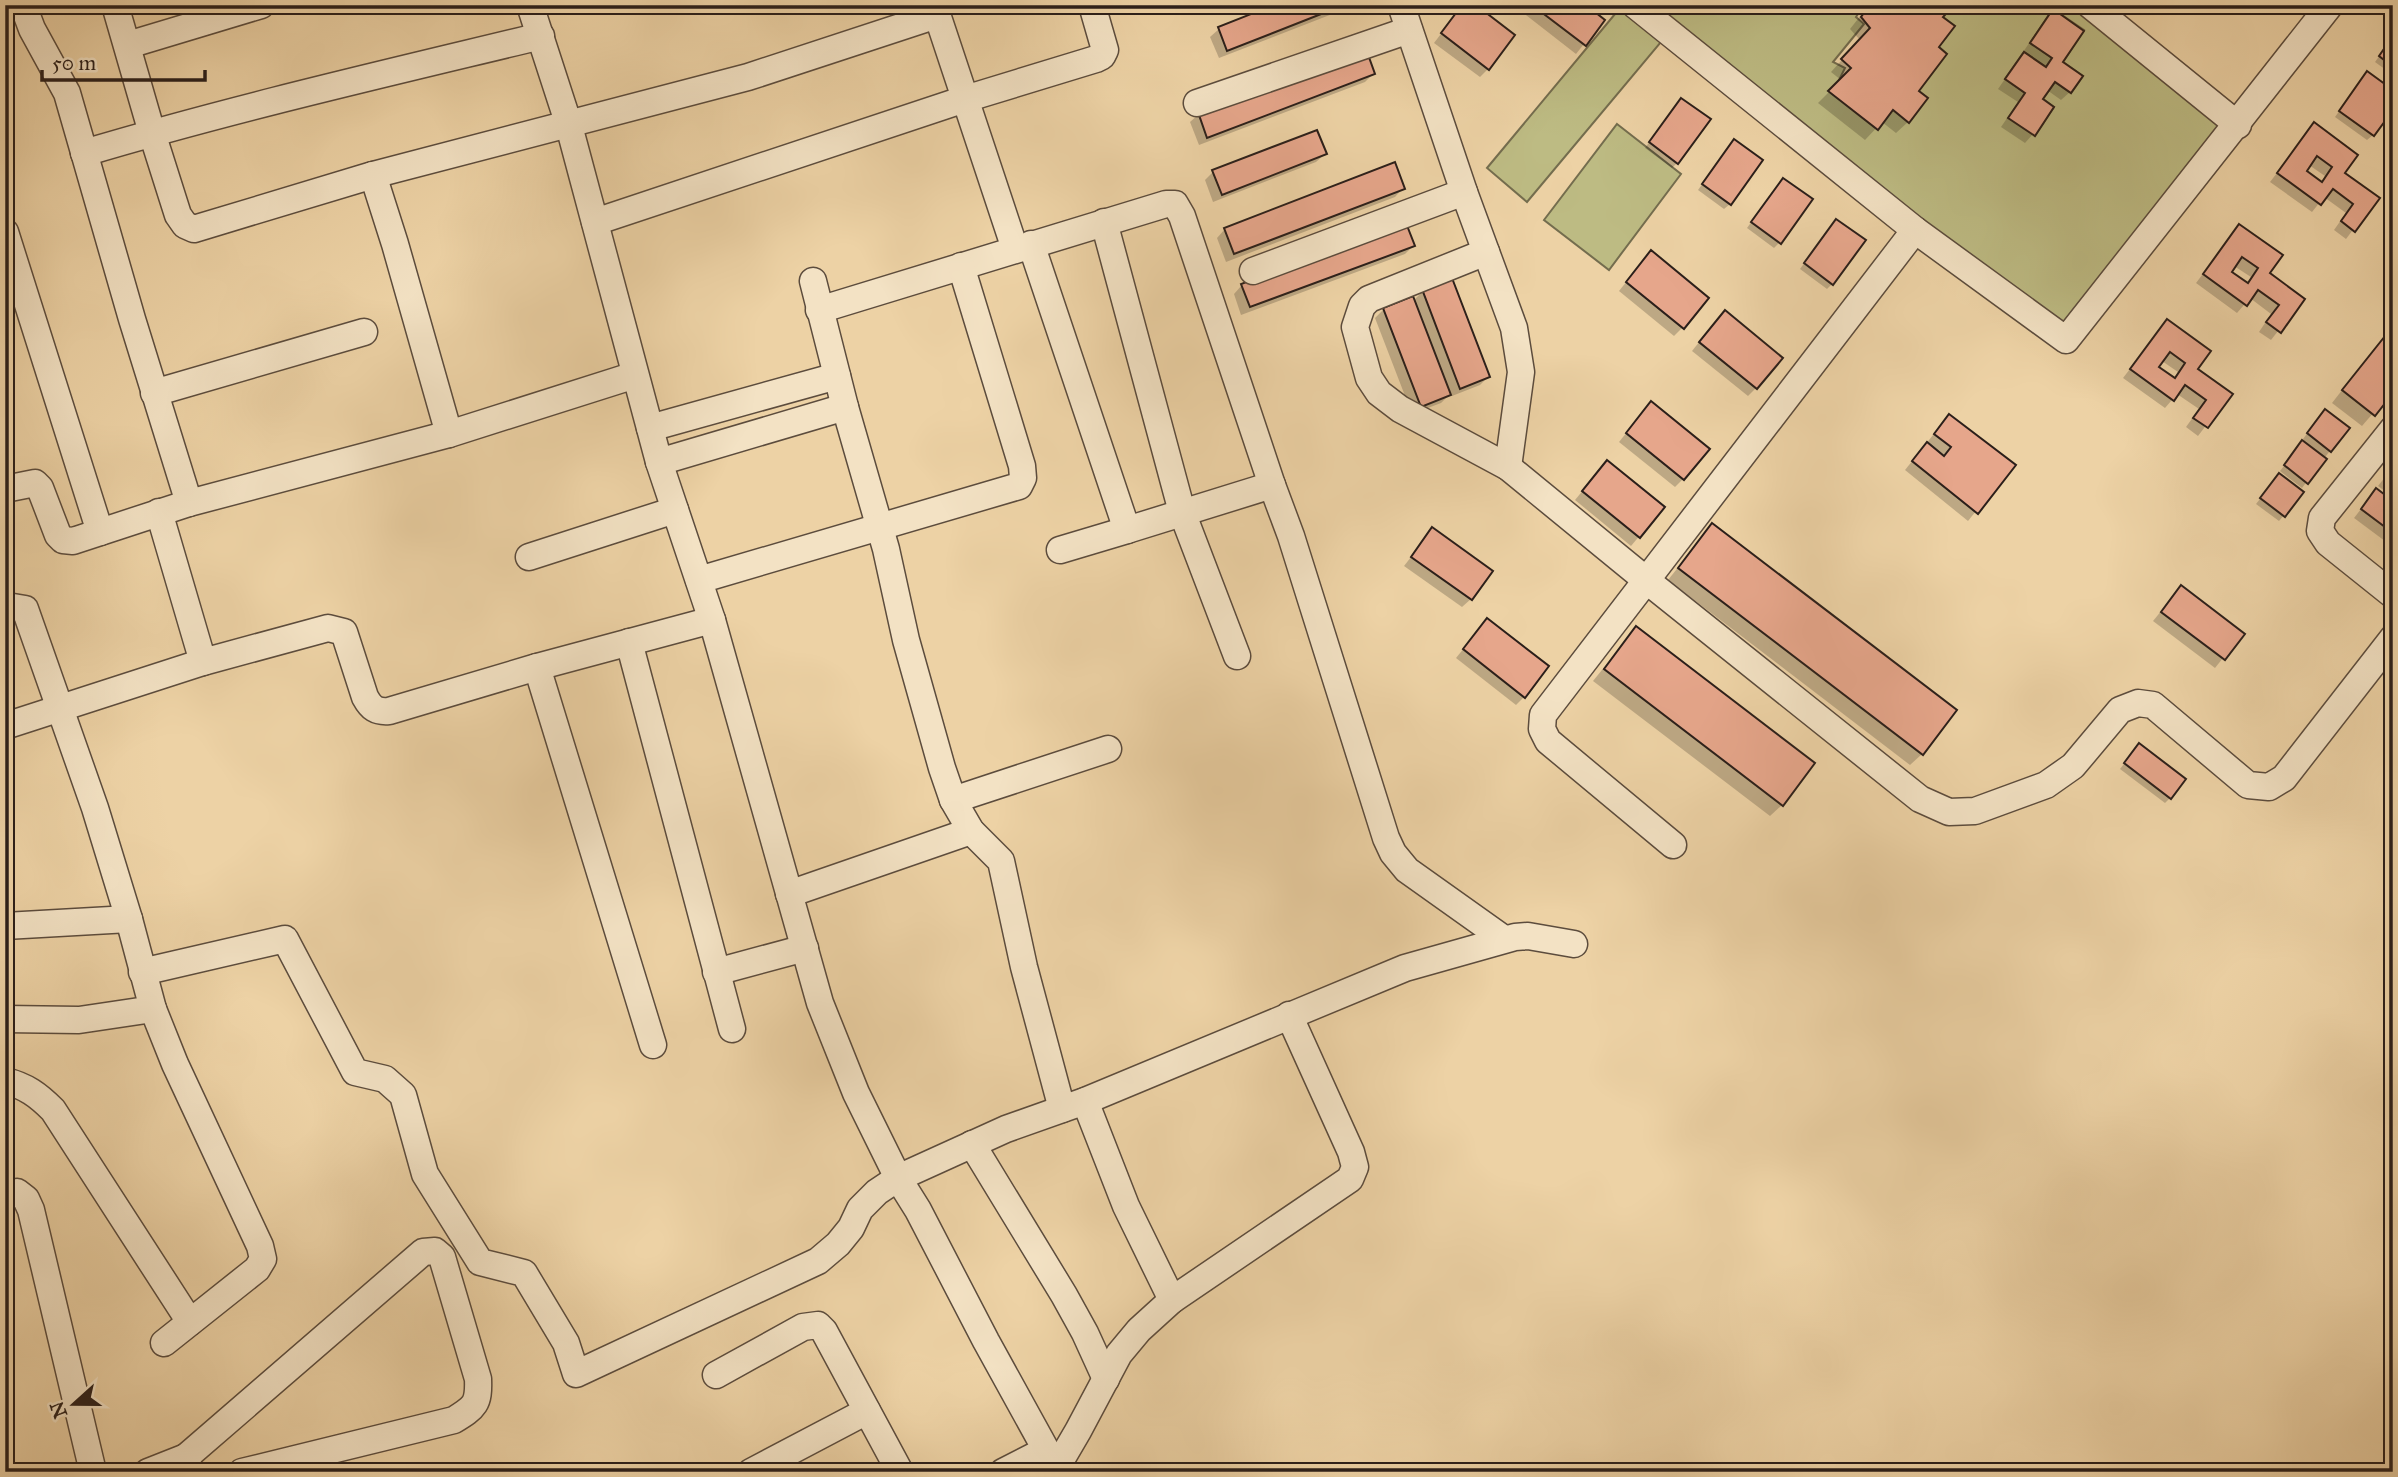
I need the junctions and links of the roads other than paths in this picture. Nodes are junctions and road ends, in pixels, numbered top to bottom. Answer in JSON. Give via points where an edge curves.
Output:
{"nodes":[{"id":1,"x":23,"y":5,"type":"edge"},
{"id":2,"x":115,"y":5,"type":"edge"},
{"id":3,"x":261,"y":5,"type":"edge"},
{"id":4,"x":530,"y":5,"type":"edge"},
{"id":5,"x":1092,"y":5,"type":"edge"},
{"id":6,"x":1635,"y":5,"type":"edge"},
{"id":7,"x":2090,"y":5,"type":"edge"},
{"id":8,"x":2330,"y":5,"type":"edge"},
{"id":9,"x":936,"y":10,"type":"edge"},
{"id":10,"x":1405,"y":18,"type":"edge"},
{"id":11,"x":541,"y":36,"type":"junction"},
{"id":12,"x":128,"y":45,"type":"junction"},
{"id":13,"x":965,"y":99,"type":"junction"},
{"id":14,"x":1197,"y":103,"type":"dead end"},
{"id":15,"x":568,"y":122,"type":"junction"},
{"id":16,"x":2238,"y":125,"type":"junction"},
{"id":17,"x":152,"y":133,"type":"junction"},
{"id":18,"x":84,"y":153,"type":"junction"},
{"id":19,"x":373,"y":175,"type":"junction"},
{"id":20,"x":1464,"y":192,"type":"junction"},
{"id":21,"x":595,"y":222,"type":"junction"},
{"id":22,"x":1104,"y":222,"type":"junction"},
{"id":23,"x":1915,"y":230,"type":"junction"},
{"id":24,"x":5,"y":233,"type":"edge"},
{"id":25,"x":1023,"y":247,"type":"junction"},
{"id":26,"x":1486,"y":252,"type":"junction"},
{"id":27,"x":961,"y":266,"type":"junction"},
{"id":28,"x":1253,"y":271,"type":"dead end"},
{"id":29,"x":813,"y":281,"type":"dead end"},
{"id":30,"x":819,"y":310,"type":"junction"},
{"id":31,"x":364,"y":332,"type":"dead end"},
{"id":32,"x":635,"y":375,"type":"junction"},
{"id":33,"x":837,"y":376,"type":"junction"},
{"id":34,"x":154,"y":393,"type":"junction"},
{"id":35,"x":845,"y":407,"type":"junction"},
{"id":36,"x":650,"y":428,"type":"junction"},
{"id":37,"x":2393,"y":429,"type":"edge"},
{"id":38,"x":449,"y":434,"type":"junction"},
{"id":39,"x":659,"y":462,"type":"junction"},
{"id":40,"x":1508,"y":467,"type":"junction"},
{"id":41,"x":1272,"y":485,"type":"junction"},
{"id":42,"x":5,"y":489,"type":"edge"},
{"id":43,"x":189,"y":503,"type":"junction"},
{"id":44,"x":675,"y":510,"type":"junction"},
{"id":45,"x":159,"y":512,"type":"junction"},
{"id":46,"x":1182,"y":512,"type":"junction"},
{"id":47,"x":879,"y":526,"type":"junction"},
{"id":48,"x":1127,"y":530,"type":"junction"},
{"id":49,"x":100,"y":532,"type":"junction"},
{"id":50,"x":1060,"y":550,"type":"dead end"},
{"id":51,"x":529,"y":557,"type":"dead end"},
{"id":52,"x":699,"y":580,"type":"junction"},
{"id":53,"x":1646,"y":580,"type":"junction"},
{"id":54,"x":2393,"y":595,"type":"edge"},
{"id":55,"x":5,"y":609,"type":"edge"},
{"id":56,"x":712,"y":620,"type":"junction"},
{"id":57,"x":2393,"y":638,"type":"edge"},
{"id":58,"x":629,"y":642,"type":"junction"},
{"id":59,"x":1237,"y":656,"type":"dead end"},
{"id":60,"x":203,"y":662,"type":"junction"},
{"id":61,"x":537,"y":667,"type":"junction"},
{"id":62,"x":59,"y":710,"type":"junction"},
{"id":63,"x":5,"y":726,"type":"edge"},
{"id":64,"x":1108,"y":750,"type":"dead end"},
{"id":65,"x":953,"y":800,"type":"junction"},
{"id":66,"x":971,"y":831,"type":"junction"},
{"id":67,"x":1673,"y":845,"type":"dead end"},
{"id":68,"x":789,"y":894,"type":"junction"},
{"id":69,"x":129,"y":919,"type":"junction"},
{"id":70,"x":5,"y":926,"type":"edge"},
{"id":71,"x":1504,"y":939,"type":"junction"},
{"id":72,"x":1574,"y":944,"type":"dead end"},
{"id":73,"x":805,"y":948,"type":"junction"},
{"id":74,"x":142,"y":972,"type":"junction"},
{"id":75,"x":716,"y":972,"type":"junction"},
{"id":76,"x":153,"y":1009,"type":"junction"},
{"id":77,"x":1289,"y":1016,"type":"junction"},
{"id":78,"x":5,"y":1019,"type":"edge"},
{"id":79,"x":732,"y":1029,"type":"dead end"},
{"id":80,"x":653,"y":1045,"type":"dead end"},
{"id":81,"x":5,"y":1081,"type":"edge"},
{"id":82,"x":1073,"y":1105,"type":"junction"},
{"id":83,"x":972,"y":1144,"type":"junction"},
{"id":84,"x":898,"y":1178,"type":"junction"},
{"id":85,"x":5,"y":1194,"type":"edge"},
{"id":86,"x":1172,"y":1300,"type":"junction"},
{"id":87,"x":190,"y":1322,"type":"junction"},
{"id":88,"x":164,"y":1343,"type":"dead end"},
{"id":89,"x":716,"y":1375,"type":"dead end"},
{"id":90,"x":1107,"y":1379,"type":"junction"},
{"id":91,"x":867,"y":1411,"type":"junction"},
{"id":92,"x":1052,"y":1463,"type":"edge"},
{"id":93,"x":188,"y":1464,"type":"edge"},
{"id":94,"x":93,"y":1472,"type":"edge"},
{"id":95,"x":148,"y":1472,"type":"edge"},
{"id":96,"x":242,"y":1472,"type":"edge"},
{"id":97,"x":751,"y":1472,"type":"edge"},
{"id":98,"x":900,"y":1472,"type":"edge"},
{"id":99,"x":1003,"y":1472,"type":"edge"}],
"edges":[{"from":1,"to":18,"type":"street","via":[[67,93]]},
{"from":2,"to":12,"type":"street"},
{"from":3,"to":12,"type":"street"},
{"from":4,"to":11,"type":"street"},
{"from":5,"to":13,"type":"street","via":[[1104,40],[1102,55]]},
{"from":6,"to":23,"type":"street"},
{"from":7,"to":16,"type":"street"},
{"from":8,"to":16,"type":"street"},
{"from":9,"to":13,"type":"street"},
{"from":9,"to":15,"type":"street","via":[[748,77]]},
{"from":10,"to":14,"type":"street"},
{"from":10,"to":20,"type":"street"},
{"from":11,"to":15,"type":"street"},
{"from":11,"to":17,"type":"street"},
{"from":12,"to":17,"type":"street"},
{"from":13,"to":21,"type":"street"},
{"from":13,"to":25,"type":"street"},
{"from":15,"to":19,"type":"street"},
{"from":15,"to":21,"type":"street"},
{"from":16,"to":23,"type":"street","via":[[2066,340]]},
{"from":17,"to":18,"type":"street"},
{"from":17,"to":19,"type":"street","via":[[178,215],[194,229]]},
{"from":18,"to":34,"type":"street"},
{"from":19,"to":38,"type":"street"},
{"from":20,"to":26,"type":"street"},
{"from":20,"to":28,"type":"street"},
{"from":21,"to":32,"type":"street"},
{"from":22,"to":25,"type":"street"},
{"from":22,"to":41,"type":"street","via":[[1175,204]]},
{"from":22,"to":46,"type":"street"},
{"from":23,"to":53,"type":"street"},
{"from":24,"to":49,"type":"street"},
{"from":25,"to":27,"type":"street"},
{"from":25,"to":48,"type":"street"},
{"from":26,"to":40,"type":"street","via":[[1519,352],[1519,393]]},
{"from":26,"to":40,"type":"street","via":[[1369,299],[1355,327],[1369,378],[1379,393]]},
{"from":27,"to":30,"type":"street"},
{"from":27,"to":47,"type":"street","via":[[1023,478],[1020,486],[1011,490]]},
{"from":29,"to":30,"type":"street"},
{"from":30,"to":33,"type":"street"},
{"from":31,"to":34,"type":"street"},
{"from":32,"to":36,"type":"street"},
{"from":32,"to":38,"type":"street"},
{"from":33,"to":35,"type":"street"},
{"from":33,"to":36,"type":"street"},
{"from":34,"to":43,"type":"street"},
{"from":35,"to":39,"type":"street"},
{"from":35,"to":47,"type":"street"},
{"from":36,"to":39,"type":"street"},
{"from":37,"to":54,"type":"street","via":[[2322,518],[2320,531],[2328,543]]},
{"from":38,"to":43,"type":"street"},
{"from":39,"to":44,"type":"street"},
{"from":40,"to":53,"type":"street"},
{"from":41,"to":46,"type":"street"},
{"from":41,"to":71,"type":"street","via":[[1394,853],[1407,870]]},
{"from":42,"to":49,"type":"street","via":[[35,483],[63,540]]},
{"from":43,"to":45,"type":"street"},
{"from":44,"to":51,"type":"street"},
{"from":44,"to":52,"type":"street"},
{"from":45,"to":49,"type":"street"},
{"from":45,"to":60,"type":"street"},
{"from":46,"to":48,"type":"street"},
{"from":46,"to":59,"type":"street"},
{"from":47,"to":52,"type":"street"},
{"from":47,"to":65,"type":"street","via":[[915,673]]},
{"from":48,"to":50,"type":"street"},
{"from":52,"to":56,"type":"street"},
{"from":53,"to":57,"type":"street","via":[[1920,799],[1949,812],[1976,811],[2046,785],[2073,766],[2120,710],[2138,703],[2153,705],[2248,785],[2269,787],[2284,778]]},
{"from":53,"to":67,"type":"street","via":[[1543,715],[1542,729],[1548,741]]},
{"from":55,"to":62,"type":"street","via":[[25,609]]},
{"from":56,"to":58,"type":"street"},
{"from":56,"to":68,"type":"street"},
{"from":58,"to":61,"type":"street"},
{"from":58,"to":75,"type":"street"},
{"from":60,"to":61,"type":"street","via":[[335,629],[344,632],[365,697],[370,707],[380,712]]},
{"from":60,"to":62,"type":"street"},
{"from":61,"to":80,"type":"street"},
{"from":62,"to":63,"type":"street"},
{"from":62,"to":69,"type":"street"},
{"from":64,"to":65,"type":"street"},
{"from":65,"to":66,"type":"street"},
{"from":66,"to":68,"type":"street"},
{"from":66,"to":82,"type":"street","via":[[1001,861],[1024,967]]},
{"from":68,"to":73,"type":"street"},
{"from":69,"to":70,"type":"street"},
{"from":69,"to":74,"type":"street"},
{"from":71,"to":72,"type":"street","via":[[1528,936]]},
{"from":71,"to":77,"type":"street","via":[[1405,968]]},
{"from":73,"to":75,"type":"street"},
{"from":73,"to":84,"type":"street","via":[[830,1031]]},
{"from":74,"to":76,"type":"street"},
{"from":74,"to":84,"type":"street","via":[[285,939],[355,1072],[385,1079],[403,1095],[425,1174],[480,1262],[524,1273],[566,1343],[576,1374],[818,1261],[851,1228],[860,1209]]},
{"from":75,"to":79,"type":"street"},
{"from":76,"to":78,"type":"street","via":[[79,1020]]},
{"from":76,"to":87,"type":"street","via":[[263,1259],[257,1269]]},
{"from":77,"to":82,"type":"street"},
{"from":77,"to":86,"type":"street","via":[[1355,1167],[1350,1178],[1325,1198]]},
{"from":81,"to":87,"type":"street","via":[[36,1094],[53,1110]]},
{"from":82,"to":83,"type":"street"},
{"from":82,"to":86,"type":"street"},
{"from":83,"to":84,"type":"street"},
{"from":83,"to":90,"type":"street","via":[[1064,1295]]},
{"from":84,"to":92,"type":"street"},
{"from":85,"to":94,"type":"street","via":[[17,1192],[31,1210]]},
{"from":86,"to":90,"type":"street","via":[[1119,1354]]},
{"from":87,"to":88,"type":"street"},
{"from":89,"to":91,"type":"street","via":[[803,1327],[818,1325]]},
{"from":90,"to":92,"type":"street"},
{"from":91,"to":97,"type":"street"},
{"from":91,"to":98,"type":"street"},
{"from":92,"to":99,"type":"street"},
{"from":93,"to":95,"type":"street"},
{"from":93,"to":96,"type":"street","via":[[423,1252],[435,1251],[442,1257],[478,1379],[479,1397],[470,1411],[454,1420]]}]}
